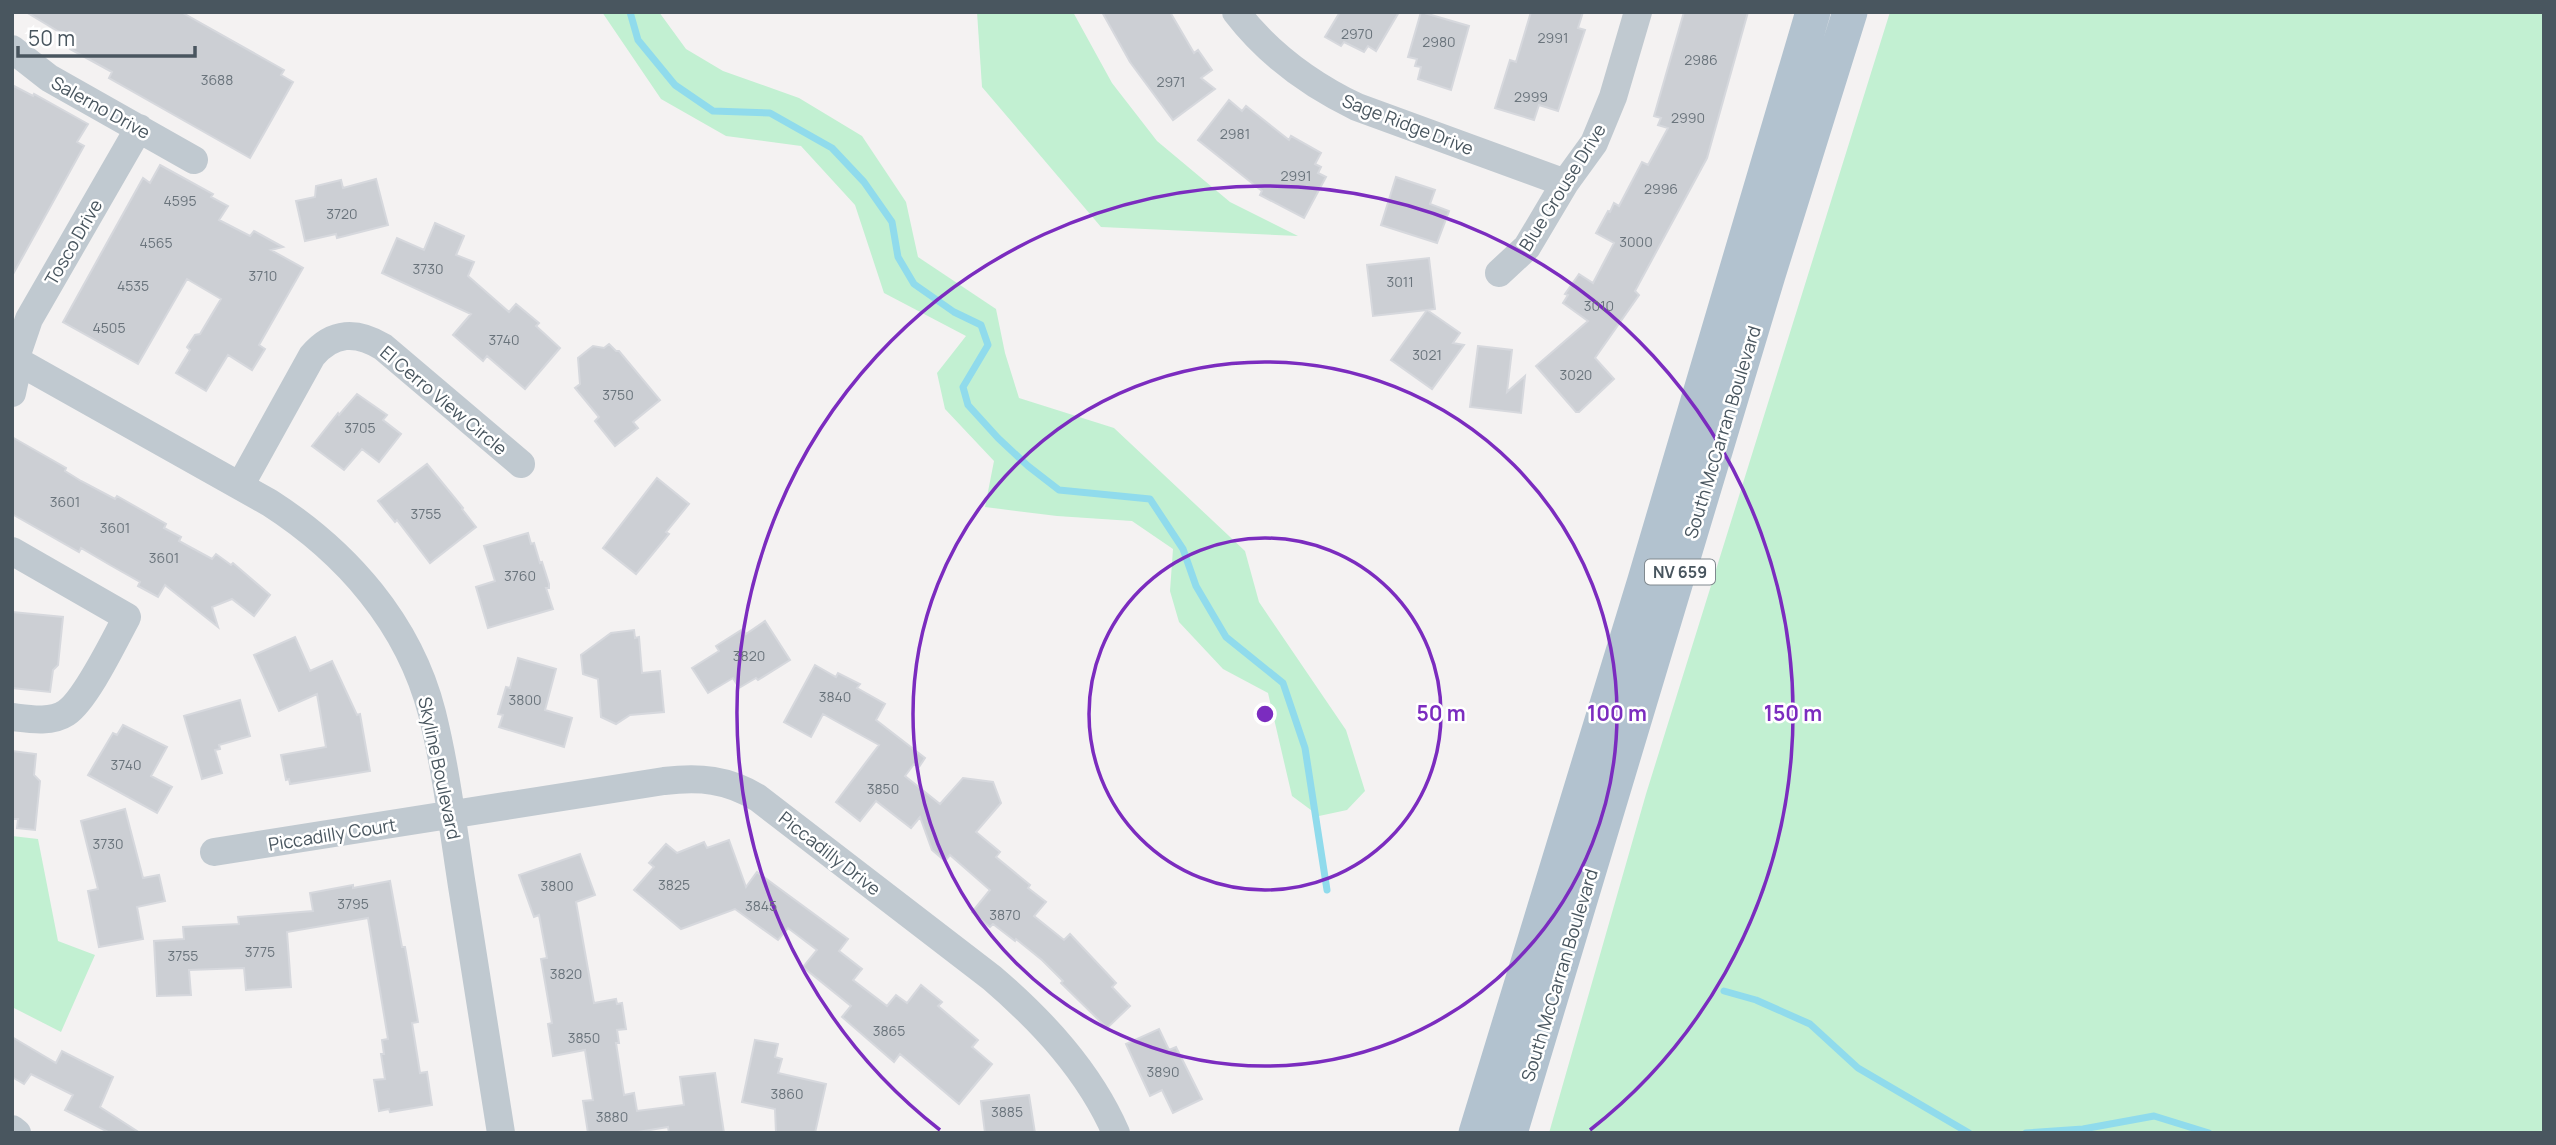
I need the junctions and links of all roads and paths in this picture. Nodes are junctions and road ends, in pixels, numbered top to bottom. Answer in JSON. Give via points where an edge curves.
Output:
{"nodes":[{"id":1,"x":1236,"y":12,"type":"edge"},
{"id":2,"x":1638,"y":12,"type":"edge"},
{"id":3,"x":1813,"y":12,"type":"edge"},
{"id":4,"x":1850,"y":12,"type":"edge"},
{"id":5,"x":12,"y":49,"type":"edge"},
{"id":6,"x":139,"y":128,"type":"junction"},
{"id":7,"x":194,"y":160,"type":"dead end"},
{"id":8,"x":1565,"y":183,"type":"junction"},
{"id":9,"x":1499,"y":274,"type":"dead end"},
{"id":10,"x":13,"y":360,"type":"edge"},
{"id":11,"x":12,"y":393,"type":"edge"},
{"id":12,"x":521,"y":464,"type":"dead end"},
{"id":13,"x":240,"y":486,"type":"junction"},
{"id":14,"x":12,"y":551,"type":"edge"},
{"id":15,"x":12,"y":717,"type":"edge"},
{"id":16,"x":451,"y":815,"type":"junction"},
{"id":17,"x":214,"y":852,"type":"dead end"},
{"id":18,"x":12,"y":1129,"type":"edge"},
{"id":19,"x":18,"y":1133,"type":"edge"},
{"id":20,"x":500,"y":1133,"type":"edge"},
{"id":21,"x":1116,"y":1133,"type":"edge"},
{"id":22,"x":1476,"y":1133,"type":"edge"},
{"id":23,"x":1510,"y":1133,"type":"edge"}],
"edges":[{"from":1,"to":8,"type":"street","name":"Sage Ridge Drive","via":[[1295,72],[1334,96]]},
{"from":2,"to":8,"type":"street","name":"Blue Grouse Drive","via":[[1604,124]]},
{"from":3,"to":22,"type":"main road","name":"South McCarran Boulevard","number":"NV 659"},
{"from":4,"to":23,"type":"main road","name":"South McCarran Boulevard","number":"NV 659"},
{"from":5,"to":6,"type":"street","name":"Salerno Drive","via":[[49,78]]},
{"from":6,"to":7,"type":"street","name":"Salerno Drive"},
{"from":6,"to":10,"type":"street","name":"Tosco Drive","via":[[29,319]]},
{"from":8,"to":9,"type":"street","name":"Blue Grouse Drive","via":[[1527,247]]},
{"from":10,"to":11,"type":"street","name":"Tosco Drive"},
{"from":10,"to":13,"type":"street","name":"Skyline Boulevard"},
{"from":12,"to":13,"type":"street","name":"El Cerro View Circle","via":[[383,347],[357,335],[344,335],[321,345],[312,356]]},
{"from":13,"to":16,"type":"street","name":"Skyline Boulevard","via":[[303,525],[344,561],[398,633],[431,711]]},
{"from":14,"to":15,"type":"street","via":[[127,617],[65,715]]},
{"from":16,"to":17,"type":"street","name":"Piccadilly Court"},
{"from":16,"to":20,"type":"street","name":"Skyline Boulevard"},
{"from":16,"to":21,"type":"street","name":"Piccadilly Drive","via":[[687,778],[741,787],[1027,1008],[1088,1082]]},
{"from":18,"to":19,"type":"street"}]}
